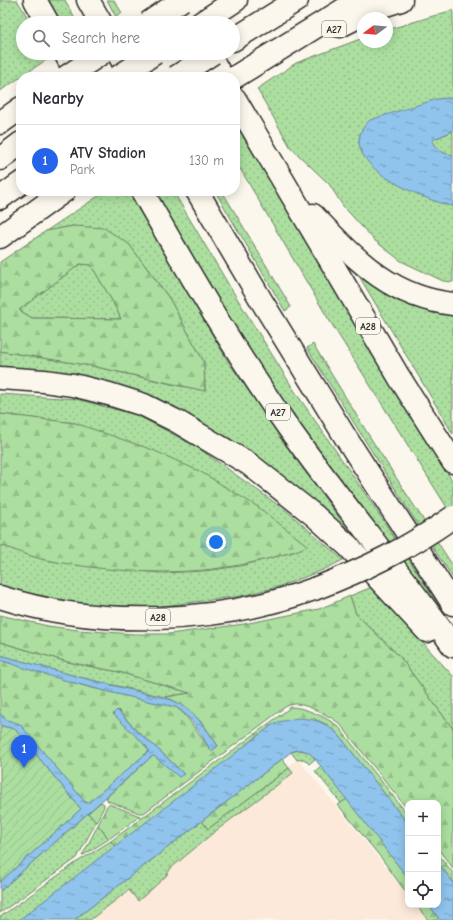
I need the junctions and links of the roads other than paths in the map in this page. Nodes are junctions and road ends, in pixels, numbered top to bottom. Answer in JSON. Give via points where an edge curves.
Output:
{"nodes":[{"id":1,"x":35,"y":0,"type":"edge"},
{"id":2,"x":88,"y":0,"type":"edge"},
{"id":3,"x":179,"y":0,"type":"edge"},
{"id":4,"x":182,"y":0,"type":"edge"},
{"id":5,"x":236,"y":0,"type":"edge"},
{"id":6,"x":297,"y":0,"type":"edge"},
{"id":7,"x":359,"y":0,"type":"edge"},
{"id":8,"x":401,"y":0,"type":"edge"},
{"id":9,"x":44,"y":16,"type":"edge"},
{"id":10,"x":96,"y":16,"type":"edge"},
{"id":11,"x":158,"y":16,"type":"edge"},
{"id":12,"x":187,"y":16,"type":"edge"},
{"id":13,"x":212,"y":16,"type":"edge"},
{"id":14,"x":240,"y":35,"type":"edge"},
{"id":15,"x":267,"y":56,"type":"junction"},
{"id":16,"x":68,"y":60,"type":"edge"},
{"id":17,"x":92,"y":60,"type":"edge"},
{"id":18,"x":122,"y":60,"type":"edge"},
{"id":19,"x":144,"y":60,"type":"edge"},
{"id":20,"x":202,"y":60,"type":"edge"},
{"id":21,"x":212,"y":60,"type":"edge"},
{"id":22,"x":74,"y":72,"type":"edge"},
{"id":23,"x":75,"y":72,"type":"edge"},
{"id":24,"x":126,"y":72,"type":"edge"},
{"id":25,"x":129,"y":72,"type":"edge"},
{"id":26,"x":184,"y":72,"type":"edge"},
{"id":27,"x":219,"y":72,"type":"edge"},
{"id":28,"x":240,"y":74,"type":"edge"},
{"id":29,"x":240,"y":109,"type":"edge"},
{"id":30,"x":16,"y":147,"type":"edge"},
{"id":31,"x":0,"y":159,"type":"edge"},
{"id":32,"x":16,"y":187,"type":"edge"},
{"id":33,"x":286,"y":188,"type":"junction"},
{"id":34,"x":57,"y":196,"type":"edge"},
{"id":35,"x":145,"y":196,"type":"edge"},
{"id":36,"x":200,"y":196,"type":"edge"},
{"id":37,"x":0,"y":198,"type":"edge"},
{"id":38,"x":0,"y":237,"type":"edge"},
{"id":39,"x":453,"y":304,"type":"edge"},
{"id":40,"x":0,"y":378,"type":"edge"},
{"id":41,"x":453,"y":462,"type":"edge"},
{"id":42,"x":453,"y":517,"type":"edge"},
{"id":43,"x":0,"y":597,"type":"edge"},
{"id":44,"x":453,"y":604,"type":"edge"},
{"id":45,"x":453,"y":646,"type":"edge"},
{"id":46,"x":453,"y":659,"type":"edge"}],
"edges":[{"from":1,"to":9,"type":"highway"},
{"from":2,"to":10,"type":"highway"},
{"from":3,"to":12,"type":"highway"},
{"from":4,"to":11,"type":"highway","bridge":true},
{"from":5,"to":13,"type":"highway"},
{"from":6,"to":14,"type":"highway"},
{"from":7,"to":15,"type":"highway","number":"A27"},
{"from":8,"to":15,"type":"highway","number":"A27","via":[[376,8],[304,44]]},
{"from":15,"to":28,"type":"highway","number":"A27"},
{"from":16,"to":23,"type":"highway"},
{"from":17,"to":22,"type":"highway","bridge":true},
{"from":18,"to":25,"type":"highway"},
{"from":19,"to":24,"type":"highway","bridge":true},
{"from":20,"to":26,"type":"highway","bridge":true},
{"from":21,"to":27,"type":"highway"},
{"from":29,"to":33,"type":"highway","number":"A28"},
{"from":30,"to":31,"type":"highway"},
{"from":32,"to":37,"type":"highway"},
{"from":33,"to":39,"type":"highway","via":[[352,256],[376,275],[404,291]]},
{"from":33,"to":41,"type":"highway","number":"A28"},
{"from":34,"to":38,"type":"highway"},
{"from":35,"to":45,"type":"highway","number":"A27","via":[[227,336],[285,423]]},
{"from":36,"to":44,"type":"highway","via":[[342,431]]},
{"from":40,"to":46,"type":"highway","via":[[73,385],[144,405],[249,464],[315,516],[348,546]]},
{"from":42,"to":43,"type":"highway","number":"A28","bridge":true,"via":[[428,535],[353,574],[261,606],[192,616],[140,618],[61,612]]}]}
